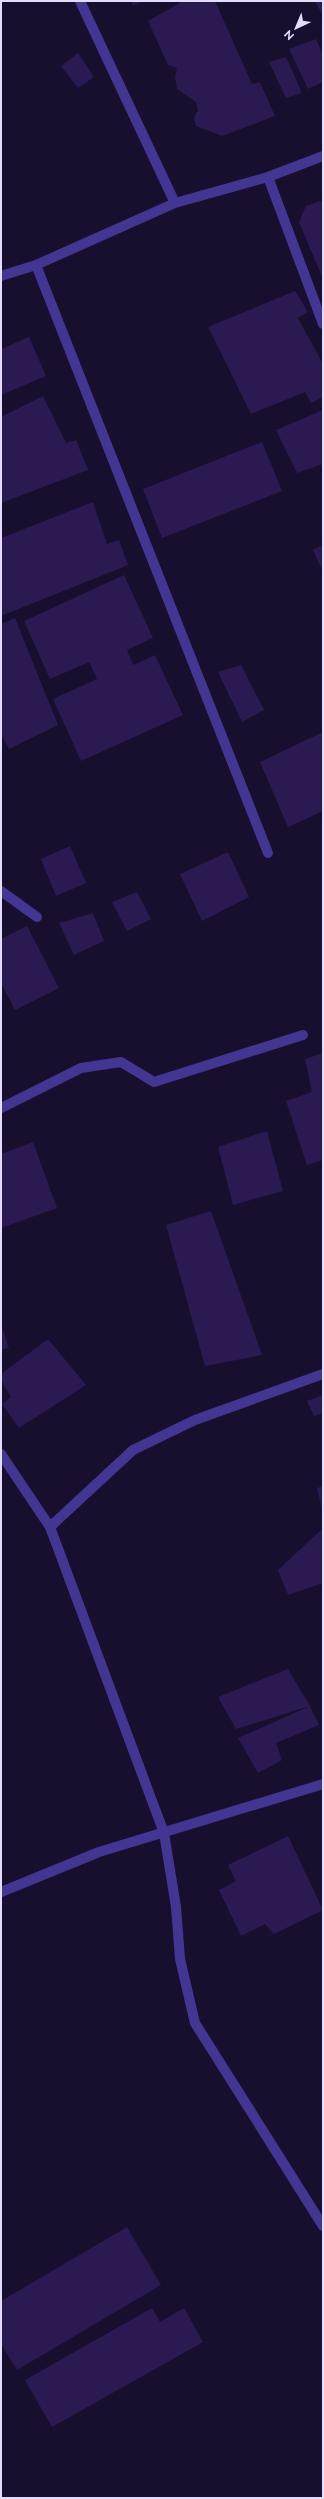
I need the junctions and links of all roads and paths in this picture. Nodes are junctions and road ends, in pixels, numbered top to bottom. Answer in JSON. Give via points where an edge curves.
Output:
{"nodes":[{"id":1,"x":80,"y":1,"type":"edge"},
{"id":2,"x":323,"y":156,"type":"edge"},
{"id":3,"x":268,"y":177,"type":"junction"},
{"id":4,"x":174,"y":203,"type":"junction"},
{"id":5,"x":36,"y":265,"type":"junction"},
{"id":6,"x":1,"y":276,"type":"edge"},
{"id":7,"x":323,"y":324,"type":"edge"},
{"id":8,"x":268,"y":853,"type":"dead end"},
{"id":9,"x":1,"y":891,"type":"edge"},
{"id":10,"x":37,"y":917,"type":"dead end"},
{"id":11,"x":303,"y":1035,"type":"dead end"},
{"id":12,"x":1,"y":1108,"type":"edge"},
{"id":13,"x":323,"y":1374,"type":"edge"},
{"id":14,"x":1,"y":1454,"type":"edge"},
{"id":15,"x":50,"y":1526,"type":"junction"},
{"id":16,"x":323,"y":1784,"type":"edge"},
{"id":17,"x":164,"y":1833,"type":"junction"},
{"id":18,"x":1,"y":1892,"type":"edge"},
{"id":19,"x":323,"y":2226,"type":"edge"}],
"edges":[{"from":1,"to":4,"type":"street"},
{"from":2,"to":3,"type":"street"},
{"from":3,"to":4,"type":"street"},
{"from":3,"to":7,"type":"street"},
{"from":4,"to":5,"type":"street"},
{"from":5,"to":6,"type":"street"},
{"from":5,"to":8,"type":"street"},
{"from":9,"to":10,"type":"street"},
{"from":11,"to":12,"type":"street","via":[[154,1082],[121,1062],[81,1068]]},
{"from":13,"to":15,"type":"street","via":[[195,1420],[133,1450]]},
{"from":14,"to":15,"type":"street"},
{"from":15,"to":17,"type":"street"},
{"from":16,"to":17,"type":"street"},
{"from":17,"to":18,"type":"street","via":[[99,1852]]},
{"from":17,"to":19,"type":"street","via":[[176,1906],[180,1959],[195,2023]]}]}
